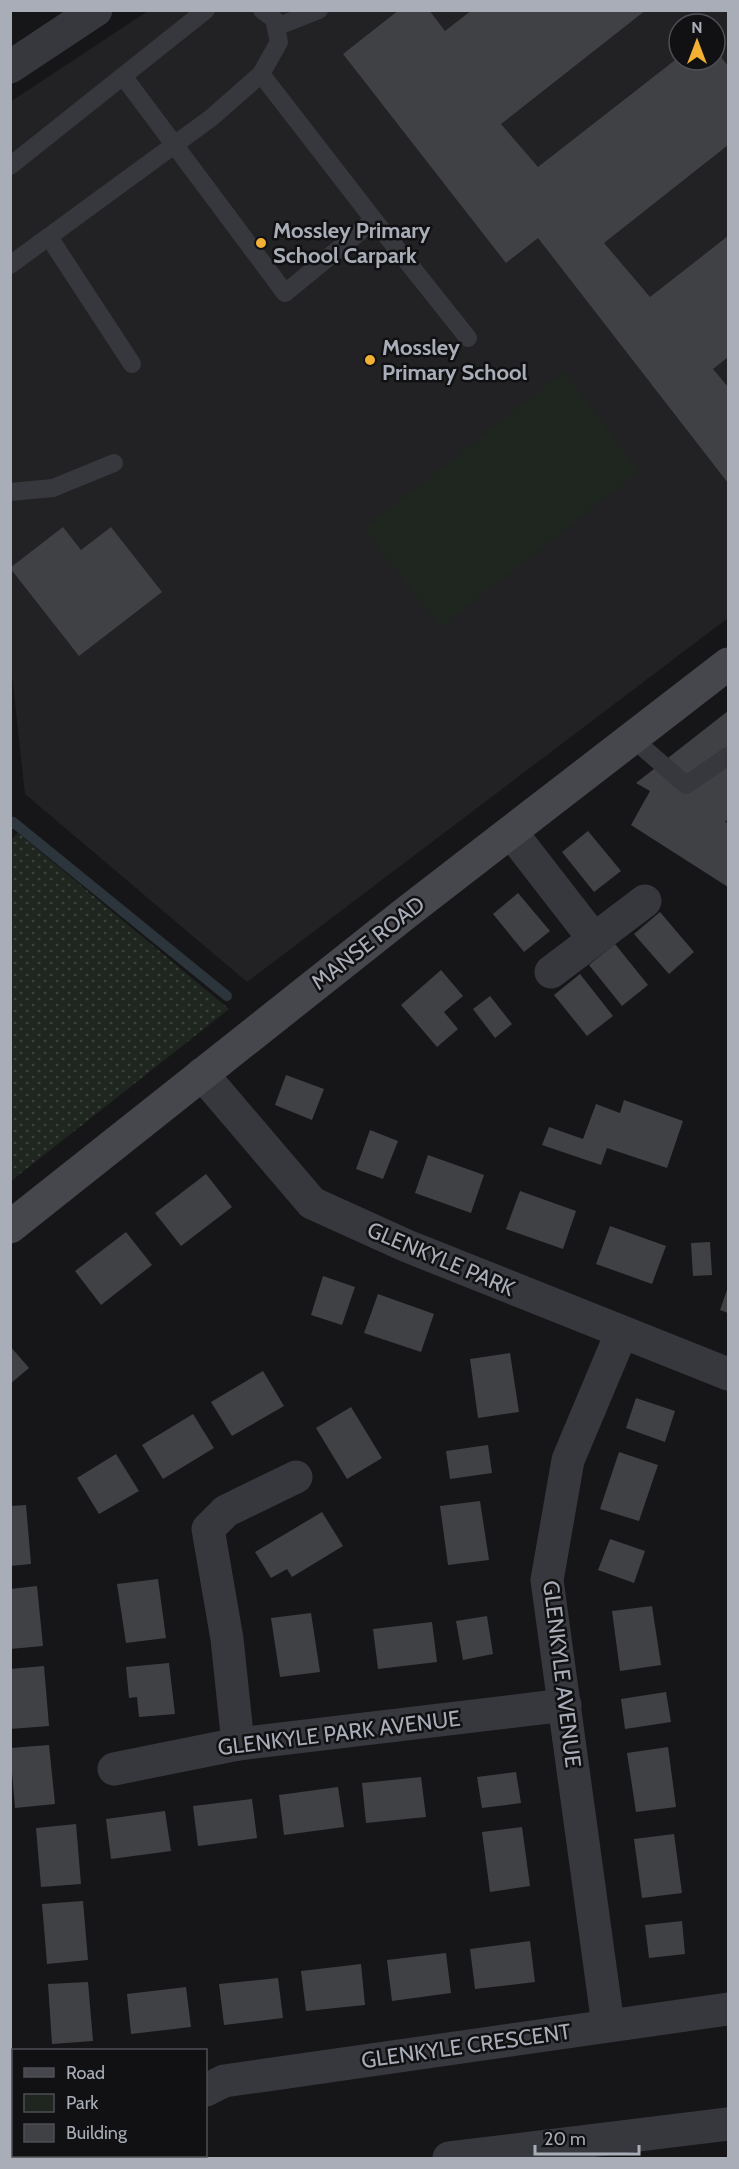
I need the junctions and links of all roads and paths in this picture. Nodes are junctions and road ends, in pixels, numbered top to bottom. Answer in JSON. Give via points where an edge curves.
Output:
{"nodes":[{"id":1,"x":96,"y":10,"type":"edge"},
{"id":2,"x":206,"y":10,"type":"edge"},
{"id":3,"x":262,"y":10,"type":"edge"},
{"id":4,"x":319,"y":10,"type":"edge"},
{"id":5,"x":276,"y":27,"type":"junction"},
{"id":6,"x":10,"y":67,"type":"edge"},
{"id":7,"x":261,"y":74,"type":"junction"},
{"id":8,"x":123,"y":76,"type":"junction"},
{"id":9,"x":174,"y":146,"type":"junction"},
{"id":10,"x":10,"y":166,"type":"edge"},
{"id":11,"x":374,"y":220,"type":"junction"},
{"id":12,"x":49,"y":237,"type":"junction"},
{"id":13,"x":10,"y":265,"type":"edge"},
{"id":14,"x":468,"y":339,"type":"dead end"},
{"id":15,"x":132,"y":364,"type":"dead end"},
{"id":16,"x":114,"y":463,"type":"dead end"},
{"id":17,"x":10,"y":492,"type":"edge"},
{"id":18,"x":729,"y":663,"type":"edge"},
{"id":19,"x":632,"y":738,"type":"junction"},
{"id":20,"x":729,"y":756,"type":"edge"},
{"id":21,"x":511,"y":832,"type":"junction"},
{"id":22,"x":645,"y":901,"type":"dead end"},
{"id":23,"x":594,"y":939,"type":"junction"},
{"id":24,"x":551,"y":972,"type":"dead end"},
{"id":25,"x":202,"y":1074,"type":"junction"},
{"id":26,"x":10,"y":1227,"type":"edge"},
{"id":27,"x":621,"y":1334,"type":"junction"},
{"id":28,"x":729,"y":1374,"type":"edge"},
{"id":29,"x":296,"y":1477,"type":"dead end"},
{"id":30,"x":565,"y":1705,"type":"junction"},
{"id":31,"x":238,"y":1744,"type":"junction"},
{"id":32,"x":114,"y":1769,"type":"dead end"},
{"id":33,"x":729,"y":2009,"type":"edge"},
{"id":34,"x":608,"y":2025,"type":"junction"},
{"id":35,"x":207,"y":2090,"type":"edge"},
{"id":36,"x":729,"y":2124,"type":"edge"},
{"id":37,"x":501,"y":2154,"type":"edge"},
{"id":38,"x":449,"y":2158,"type":"edge"}],
"edges":[{"from":1,"to":6,"type":"street"},
{"from":2,"to":8,"type":"lane"},
{"from":3,"to":5,"type":"lane","via":[[274,19]]},
{"from":4,"to":5,"type":"lane"},
{"from":5,"to":7,"type":"lane","via":[[279,42]]},
{"from":7,"to":9,"type":"lane"},
{"from":7,"to":11,"type":"lane"},
{"from":8,"to":9,"type":"lane"},
{"from":8,"to":10,"type":"lane"},
{"from":9,"to":11,"type":"lane","via":[[285,292]]},
{"from":9,"to":12,"type":"lane"},
{"from":11,"to":14,"type":"lane"},
{"from":12,"to":13,"type":"lane"},
{"from":12,"to":15,"type":"lane"},
{"from":16,"to":17,"type":"lane","via":[[54,488]]},
{"from":18,"to":19,"type":"main road","name":"MANSE ROAD"},
{"from":19,"to":20,"type":"lane","via":[[686,785]]},
{"from":19,"to":21,"type":"main road","name":"MANSE ROAD"},
{"from":21,"to":23,"type":"street"},
{"from":21,"to":25,"type":"main road","name":"MANSE ROAD"},
{"from":22,"to":23,"type":"street"},
{"from":23,"to":24,"type":"street"},
{"from":25,"to":26,"type":"main road","name":"MANSE ROAD"},
{"from":25,"to":27,"type":"street","name":"GLENKYLE PARK","via":[[312,1203]]},
{"from":27,"to":28,"type":"street","name":"GLENKYLE PARK"},
{"from":27,"to":30,"type":"street","name":"GLENKYLE AVENUE","via":[[568,1460],[547,1580]]},
{"from":29,"to":31,"type":"street","via":[[226,1511],[208,1529],[227,1639]]},
{"from":30,"to":31,"type":"street","name":"GLENKYLE PARK AVENUE"},
{"from":30,"to":34,"type":"street","name":"GLENKYLE AVENUE"},
{"from":31,"to":32,"type":"street","name":"GLENKYLE PARK AVENUE"},
{"from":33,"to":34,"type":"street","name":"GLENKYLE CRESCENT"},
{"from":34,"to":35,"type":"street","name":"GLENKYLE CRESCENT","via":[[224,2081]]},
{"from":36,"to":37,"type":"street"},
{"from":37,"to":38,"type":"street"}]}
